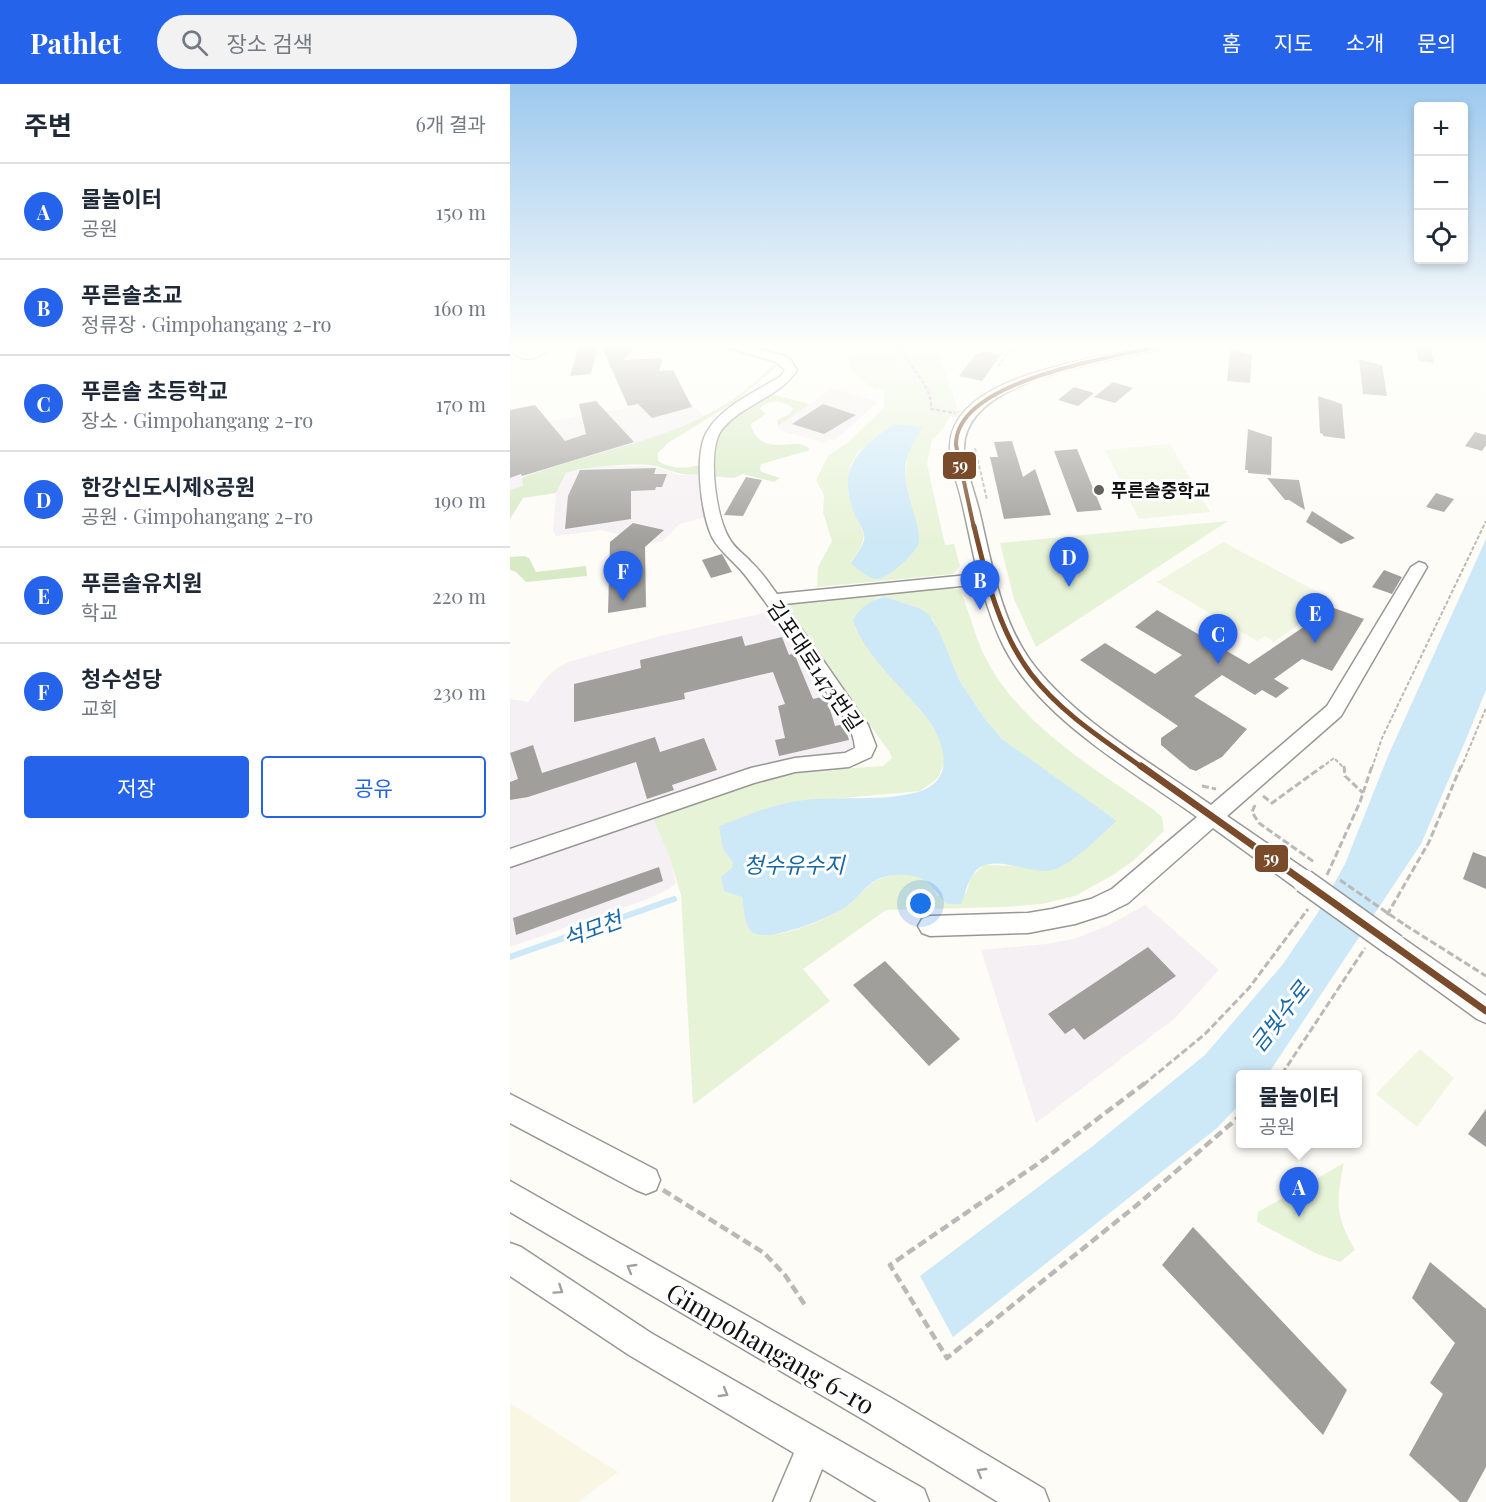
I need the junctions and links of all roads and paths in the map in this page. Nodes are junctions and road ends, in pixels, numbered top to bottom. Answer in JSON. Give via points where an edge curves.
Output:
{"nodes":[{"id":1,"x":737,"y":411,"type":"edge"},
{"id":2,"x":942,"y":411,"type":"edge"},
{"id":3,"x":973,"y":411,"type":"edge"},
{"id":4,"x":956,"y":414,"type":"dead end"},
{"id":5,"x":975,"y":442,"type":"dead end"},
{"id":6,"x":988,"y":503,"type":"dead end"},
{"id":7,"x":1486,"y":521,"type":"edge"},
{"id":8,"x":1419,"y":567,"type":"dead end"},
{"id":9,"x":988,"y":578,"type":"junction"},
{"id":10,"x":773,"y":600,"type":"junction"},
{"id":11,"x":1486,"y":708,"type":"edge"},
{"id":12,"x":1194,"y":782,"type":"dead end"},
{"id":13,"x":1219,"y":789,"type":"dead end"},
{"id":14,"x":1271,"y":789,"type":"dead end"},
{"id":15,"x":1363,"y":793,"type":"junction"},
{"id":16,"x":1263,"y":796,"type":"junction"},
{"id":17,"x":1213,"y":817,"type":"junction"},
{"id":18,"x":510,"y":858,"type":"edge"},
{"id":19,"x":1315,"y":873,"type":"junction"},
{"id":20,"x":1311,"y":905,"type":"dead end"},
{"id":21,"x":1382,"y":923,"type":"dead end"},
{"id":22,"x":930,"y":926,"type":"dead end"},
{"id":23,"x":1400,"y":935,"type":"junction"},
{"id":24,"x":1369,"y":943,"type":"dead end"},
{"id":25,"x":1486,"y":976,"type":"edge"},
{"id":26,"x":1486,"y":1011,"type":"edge"},
{"id":27,"x":1285,"y":1070,"type":"edge"},
{"id":28,"x":510,"y":1108,"type":"edge"},
{"id":29,"x":1236,"y":1119,"type":"edge"},
{"id":30,"x":646,"y":1180,"type":"joint"},
{"id":31,"x":510,"y":1196,"type":"edge"},
{"id":32,"x":510,"y":1258,"type":"edge"},
{"id":33,"x":805,"y":1305,"type":"dead end"},
{"id":34,"x":814,"y":1446,"type":"junction"},
{"id":35,"x":788,"y":1497,"type":"edge"},
{"id":36,"x":911,"y":1502,"type":"edge"},
{"id":37,"x":1031,"y":1502,"type":"edge"}],
"edges":[{"from":1,"to":10,"type":"street","name":"김포대로1473번길","via":[[713,433],[707,453],[712,503],[719,537]]},
{"from":2,"to":4,"type":"path"},
{"from":3,"to":9,"type":"street","via":[[957,435],[959,463]]},
{"from":5,"to":6,"type":"path"},
{"from":7,"to":15,"type":"path","via":[[1382,738]]},
{"from":8,"to":17,"type":"street","via":[[1334,711]]},
{"from":9,"to":10,"type":"street"},
{"from":9,"to":17,"type":"street","via":[[1008,637],[1051,698]]},
{"from":10,"to":18,"type":"street","name":"김포대로1473번길","via":[[855,721],[865,739],[864,752],[849,760],[795,765],[751,776]]},
{"from":11,"to":21,"type":"path","via":[[1429,842]]},
{"from":12,"to":13,"type":"path"},
{"from":14,"to":16,"type":"path"},
{"from":15,"to":16,"type":"path","via":[[1345,776],[1344,765],[1334,758],[1272,803]]},
{"from":15,"to":19,"type":"path"},
{"from":16,"to":19,"type":"path","via":[[1253,807],[1255,818]]},
{"from":17,"to":19,"type":"street"},
{"from":17,"to":22,"type":"street","via":[[1139,882],[1102,906],[1046,921]]},
{"from":19,"to":23,"type":"street","bridge":true},
{"from":19,"to":23,"type":"path","bridge":true},
{"from":20,"to":29,"type":"path","via":[[1249,988],[1180,1056],[1039,1163],[890,1265],[947,1358]]},
{"from":23,"to":25,"type":"path"},
{"from":23,"to":26,"type":"street"},
{"from":24,"to":27,"type":"path"},
{"from":28,"to":30,"type":"street"},
{"from":30,"to":33,"type":"path","via":[[764,1253]]},
{"from":37,"to":31,"type":"street","name":"Gimpohangang 6-ro","one_way":true},
{"from":32,"to":34,"type":"street","one_way":true,"via":[[640,1344]]},
{"from":34,"to":35,"type":"street"},
{"from":34,"to":36,"type":"street"}]}
